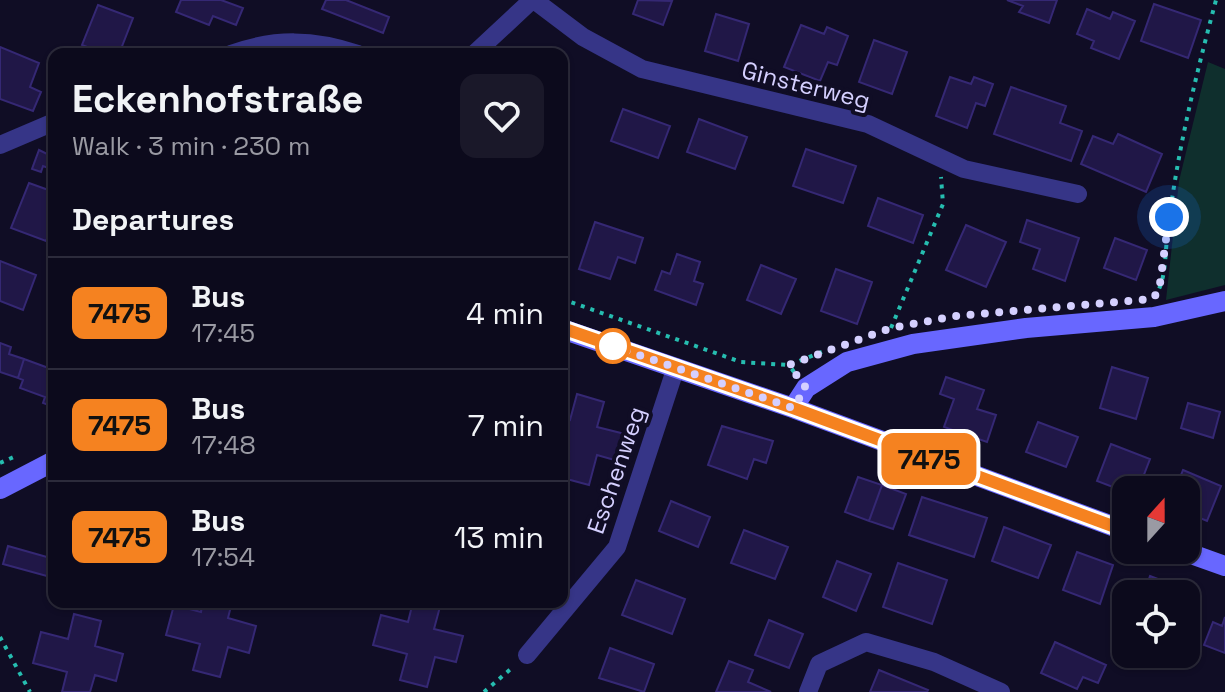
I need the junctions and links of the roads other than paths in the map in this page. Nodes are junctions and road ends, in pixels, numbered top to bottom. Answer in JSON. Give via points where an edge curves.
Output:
{"nodes":[{"id":1,"x":533,"y":0,"type":"edge"},
{"id":2,"x":247,"y":48,"type":"edge"},
{"id":3,"x":332,"y":48,"type":"edge"},
{"id":4,"x":481,"y":48,"type":"edge"},
{"id":5,"x":48,"y":125,"type":"edge"},
{"id":6,"x":0,"y":145,"type":"edge"},
{"id":7,"x":1078,"y":194,"type":"dead end"},
{"id":8,"x":1225,"y":301,"type":"edge"},
{"id":9,"x":568,"y":331,"type":"edge"},
{"id":10,"x":676,"y":367,"type":"junction"},
{"id":11,"x":793,"y":408,"type":"junction"},
{"id":12,"x":48,"y":464,"type":"edge"},
{"id":13,"x":0,"y":489,"type":"edge"},
{"id":14,"x":1112,"y":526,"type":"edge"},
{"id":15,"x":1200,"y":557,"type":"edge"},
{"id":16,"x":1225,"y":566,"type":"edge"},
{"id":17,"x":568,"y":606,"type":"edge"},
{"id":18,"x":566,"y":608,"type":"edge"},
{"id":19,"x":527,"y":655,"type":"road end"},
{"id":20,"x":808,"y":692,"type":"edge"},
{"id":21,"x":1001,"y":692,"type":"edge"}],
"edges":[{"from":1,"to":4,"type":"street"},
{"from":1,"to":7,"type":"street","name":"Ginsterweg","via":[[583,37],[642,69],[868,124],[964,169]]},
{"from":2,"to":3,"type":"street","via":[[263,42]]},
{"from":5,"to":6,"type":"street"},
{"from":8,"to":11,"type":"street","via":[[1154,317],[913,344],[847,362],[806,388]]},
{"from":9,"to":10,"type":"street"},
{"from":10,"to":11,"type":"street"},
{"from":10,"to":17,"type":"street","name":"Eschenweg","via":[[617,547]]},
{"from":11,"to":14,"type":"street"},
{"from":12,"to":13,"type":"street"},
{"from":15,"to":16,"type":"street"},
{"from":18,"to":19,"type":"street","name":"Eschenweg"},
{"from":20,"to":21,"type":"street","via":[[819,664],[866,642],[934,662]]}]}
